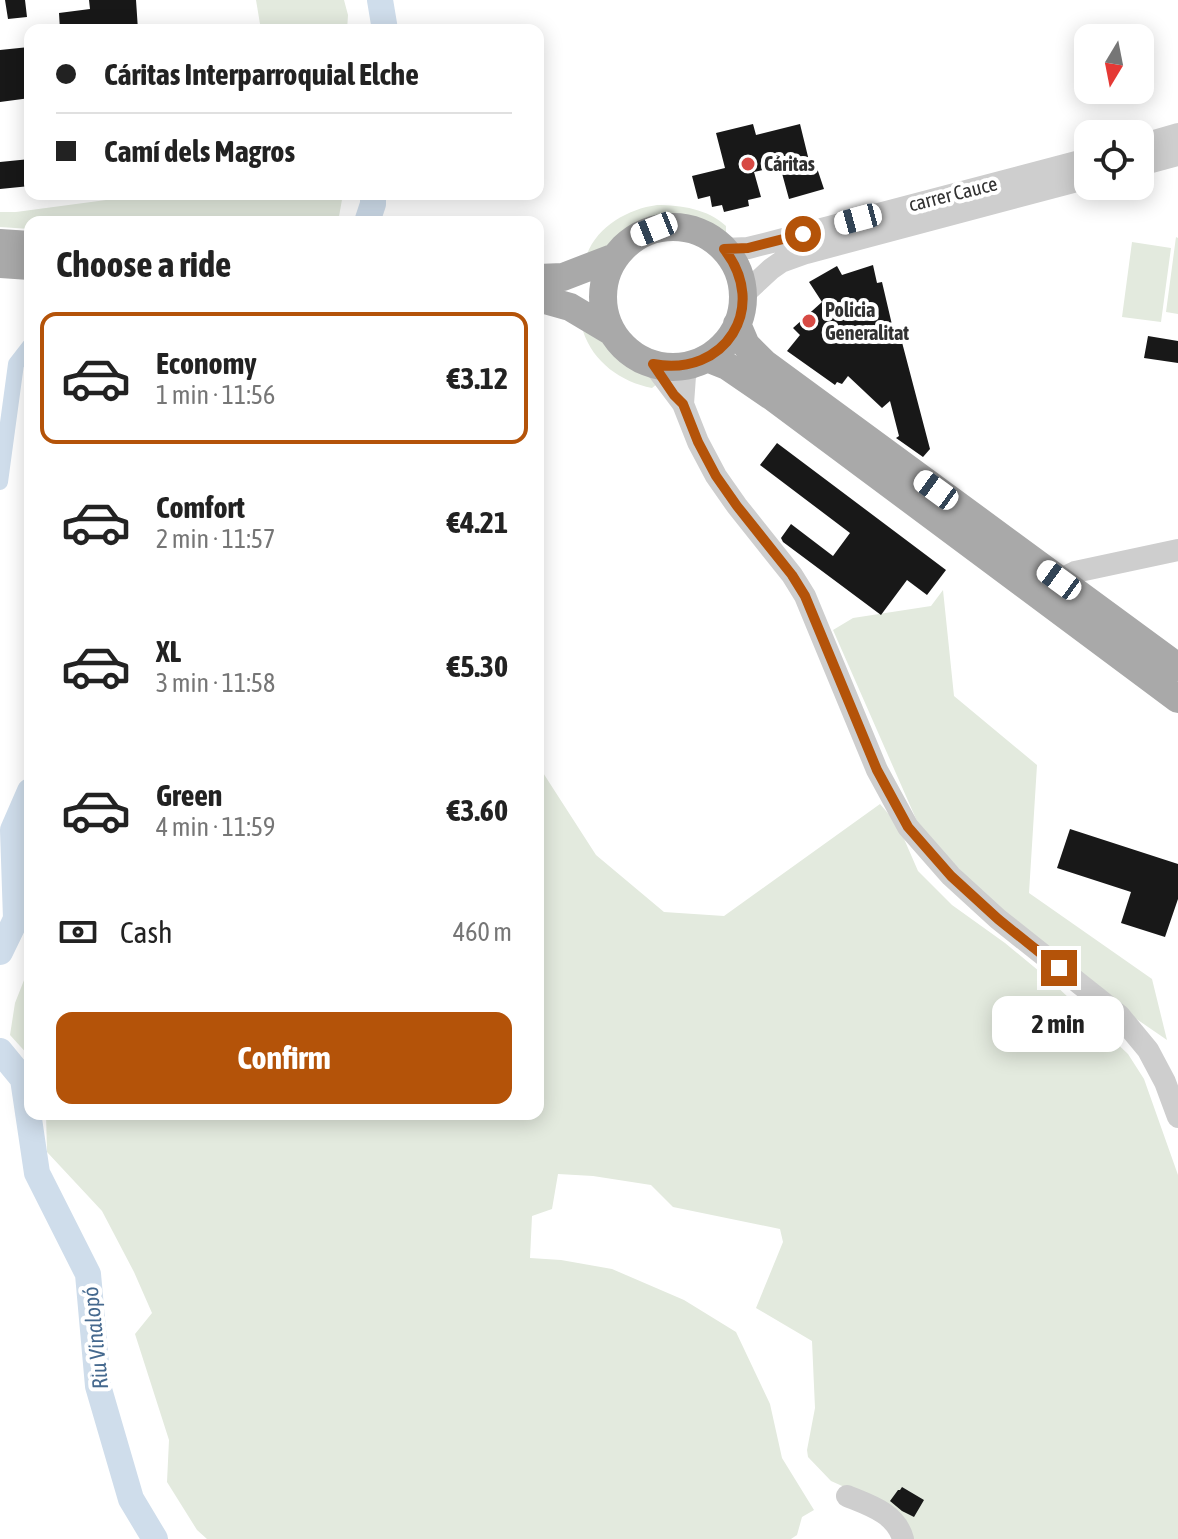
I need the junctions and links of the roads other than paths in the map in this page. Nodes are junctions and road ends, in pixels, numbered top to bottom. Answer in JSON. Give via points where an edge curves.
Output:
{"nodes":[{"id":1,"x":1178,"y":134,"type":"edge"},
{"id":2,"x":1154,"y":141,"type":"edge"},
{"id":3,"x":1178,"y":155,"type":"edge"},
{"id":4,"x":1154,"y":161,"type":"edge"},
{"id":5,"x":1074,"y":163,"type":"edge"},
{"id":6,"x":1074,"y":182,"type":"edge"},
{"id":7,"x":0,"y":243,"type":"edge"},
{"id":8,"x":24,"y":245,"type":"edge"},
{"id":9,"x":724,"y":249,"type":"junction"},
{"id":10,"x":615,"y":257,"type":"junction"},
{"id":11,"x":0,"y":264,"type":"edge"},
{"id":12,"x":24,"y":266,"type":"edge"},
{"id":13,"x":544,"y":278,"type":"edge"},
{"id":14,"x":743,"y":295,"type":"junction"},
{"id":15,"x":544,"y":300,"type":"edge"},
{"id":16,"x":737,"y":324,"type":"junction"},
{"id":17,"x":612,"y":332,"type":"junction"},
{"id":18,"x":699,"y":361,"type":"junction"},
{"id":19,"x":653,"y":364,"type":"junction"},
{"id":20,"x":683,"y":404,"type":"junction"},
{"id":21,"x":1178,"y":550,"type":"edge"},
{"id":22,"x":1059,"y":580,"type":"junction"},
{"id":23,"x":1178,"y":667,"type":"edge"},
{"id":24,"x":1178,"y":699,"type":"edge"},
{"id":25,"x":1178,"y":1117,"type":"edge"},
{"id":26,"x":847,"y":1496,"type":"dead end"},
{"id":27,"x":903,"y":1539,"type":"edge"}],
"edges":[{"from":1,"to":2,"type":"street"},
{"from":3,"to":4,"type":"street"},
{"from":5,"to":9,"type":"street","name":"carrer Cauce","via":[[748,248]]},
{"from":6,"to":14,"type":"street","name":"carrer Cauce","via":[[806,253],[781,262]]},
{"from":7,"to":8,"type":"main road"},
{"from":9,"to":10,"type":"main road","via":[[702,233],[670,227],[639,235]]},
{"from":9,"to":14,"type":"main road","via":[[735,265]]},
{"from":10,"to":13,"type":"main road","via":[[572,275]]},
{"from":10,"to":17,"type":"main road","via":[[603,288]]},
{"from":11,"to":12,"type":"main road"},
{"from":14,"to":16,"type":"main road"},
{"from":15,"to":17,"type":"main road","via":[[570,307]]},
{"from":16,"to":18,"type":"main road","via":[[725,343]]},
{"from":16,"to":22,"type":"main road","via":[[746,345],[764,363]]},
{"from":17,"to":19,"type":"main road","via":[[629,352]]},
{"from":18,"to":19,"type":"main road","via":[[677,367]]},
{"from":18,"to":20,"type":"street","via":[[685,376]]},
{"from":18,"to":24,"type":"main road","via":[[727,366],[774,398]]},
{"from":19,"to":20,"type":"street"},
{"from":20,"to":25,"type":"street","via":[[716,476],[805,596],[877,770],[908,827],[998,919],[1119,1015],[1148,1050]]},
{"from":21,"to":22,"type":"street"},
{"from":22,"to":23,"type":"main road"},
{"from":26,"to":27,"type":"street","via":[[883,1511]]}]}
